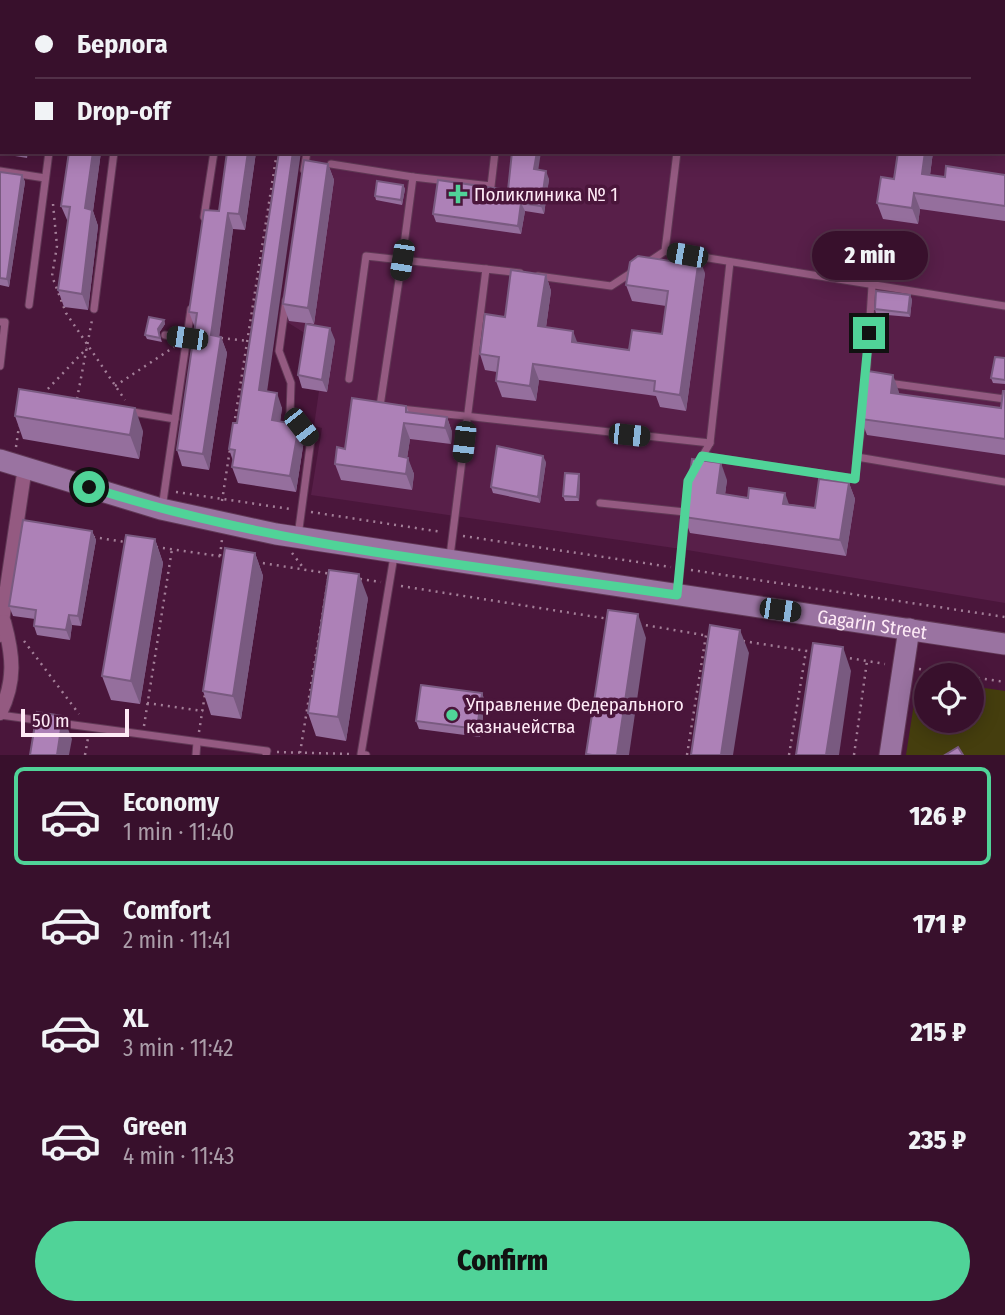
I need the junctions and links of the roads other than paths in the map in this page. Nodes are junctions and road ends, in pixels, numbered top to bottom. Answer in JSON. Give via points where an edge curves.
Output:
{"nodes":[{"id":1,"x":49,"y":154,"type":"edge"},
{"id":2,"x":114,"y":154,"type":"edge"},
{"id":3,"x":214,"y":154,"type":"edge"},
{"id":4,"x":307,"y":154,"type":"edge"},
{"id":5,"x":495,"y":154,"type":"edge"},
{"id":6,"x":677,"y":154,"type":"edge"},
{"id":7,"x":331,"y":164,"type":"edge"},
{"id":8,"x":0,"y":171,"type":"edge"},
{"id":9,"x":413,"y":177,"type":"junction"},
{"id":10,"x":45,"y":178,"type":"junction"},
{"id":11,"x":302,"y":183,"type":"edge"},
{"id":12,"x":203,"y":223,"type":"edge"},
{"id":13,"x":665,"y":251,"type":"junction"},
{"id":14,"x":402,"y":260,"type":"junction"},
{"id":15,"x":730,"y":262,"type":"junction"},
{"id":16,"x":486,"y":269,"type":"junction"},
{"id":17,"x":872,"y":286,"type":"junction"},
{"id":18,"x":287,"y":293,"type":"edge"},
{"id":19,"x":192,"y":302,"type":"edge"},
{"id":20,"x":29,"y":305,"type":"dead end"},
{"id":21,"x":1005,"y":306,"type":"edge"},
{"id":22,"x":94,"y":309,"type":"road end"},
{"id":23,"x":0,"y":321,"type":"edge"},
{"id":24,"x":165,"y":335,"type":"dead end"},
{"id":25,"x":187,"y":336,"type":"junction"},
{"id":26,"x":0,"y":366,"type":"edge"},
{"id":27,"x":349,"y":379,"type":"dead end"},
{"id":28,"x":866,"y":380,"type":"junction"},
{"id":29,"x":1005,"y":399,"type":"edge"},
{"id":30,"x":122,"y":410,"type":"edge"},
{"id":31,"x":467,"y":418,"type":"junction"},
{"id":32,"x":175,"y":419,"type":"junction"},
{"id":33,"x":710,"y":443,"type":"junction"},
{"id":34,"x":12,"y":456,"type":"edge"},
{"id":35,"x":702,"y":456,"type":"junction"},
{"id":36,"x":857,"y":457,"type":"junction"},
{"id":37,"x":1005,"y":482,"type":"edge"},
{"id":38,"x":163,"y":499,"type":"junction"},
{"id":39,"x":600,"y":503,"type":"dead end"},
{"id":40,"x":685,"y":512,"type":"junction"},
{"id":41,"x":298,"y":537,"type":"junction"},
{"id":42,"x":394,"y":553,"type":"junction"},
{"id":43,"x":449,"y":561,"type":"junction"},
{"id":44,"x":677,"y":595,"type":"junction"},
{"id":45,"x":3,"y":625,"type":"edge"},
{"id":46,"x":909,"y":629,"type":"junction"},
{"id":47,"x":1005,"y":644,"type":"edge"},
{"id":48,"x":0,"y":714,"type":"edge"},
{"id":49,"x":197,"y":742,"type":"junction"},
{"id":50,"x":267,"y":753,"type":"edge"},
{"id":51,"x":196,"y":755,"type":"edge"},
{"id":52,"x":363,"y":755,"type":"edge"},
{"id":53,"x":890,"y":755,"type":"edge"}],
"edges":[{"from":1,"to":10,"type":"lane"},
{"from":2,"to":22,"type":"lane"},
{"from":3,"to":12,"type":"lane","via":[[209,211]]},
{"from":4,"to":11,"type":"lane"},
{"from":5,"to":9,"type":"lane","via":[[491,186]]},
{"from":6,"to":13,"type":"lane"},
{"from":7,"to":9,"type":"lane"},
{"from":8,"to":10,"type":"lane"},
{"from":9,"to":14,"type":"lane"},
{"from":10,"to":20,"type":"lane"},
{"from":13,"to":15,"type":"lane"},
{"from":13,"to":16,"type":"lane","via":[[611,286]]},
{"from":14,"to":16,"type":"lane"},
{"from":14,"to":27,"type":"lane","via":[[366,256]]},
{"from":14,"to":31,"type":"lane","via":[[380,406]]},
{"from":15,"to":17,"type":"lane"},
{"from":15,"to":33,"type":"lane"},
{"from":16,"to":31,"type":"lane"},
{"from":17,"to":21,"type":"lane"},
{"from":17,"to":28,"type":"lane"},
{"from":18,"to":41,"type":"lane","via":[[279,351],[291,383],[290,414],[311,439]]},
{"from":19,"to":25,"type":"lane"},
{"from":23,"to":26,"type":"lane","via":[[5,322]]},
{"from":24,"to":25,"type":"lane"},
{"from":25,"to":32,"type":"lane"},
{"from":28,"to":29,"type":"lane"},
{"from":28,"to":36,"type":"lane"},
{"from":30,"to":32,"type":"lane"},
{"from":31,"to":33,"type":"lane"},
{"from":31,"to":43,"type":"lane"},
{"from":32,"to":38,"type":"lane"},
{"from":33,"to":35,"type":"lane"},
{"from":34,"to":38,"type":"street","name":"Gagarin Street"},
{"from":34,"to":45,"type":"street"},
{"from":35,"to":36,"type":"lane","via":[[855,479]]},
{"from":35,"to":40,"type":"lane","via":[[688,481]]},
{"from":36,"to":37,"type":"lane"},
{"from":38,"to":41,"type":"street","name":"Gagarin Street","via":[[223,523]]},
{"from":39,"to":40,"type":"lane"},
{"from":40,"to":44,"type":"lane"},
{"from":41,"to":42,"type":"street","name":"Gagarin Street"},
{"from":42,"to":43,"type":"street","name":"Gagarin Street"},
{"from":42,"to":52,"type":"lane"},
{"from":43,"to":44,"type":"street","name":"Gagarin Street"},
{"from":44,"to":46,"type":"street","name":"Gagarin Street"},
{"from":45,"to":48,"type":"street","via":[[13,656],[10,693]]},
{"from":46,"to":47,"type":"street","name":"Gagarin Street"},
{"from":46,"to":53,"type":"street"},
{"from":48,"to":49,"type":"lane"},
{"from":49,"to":50,"type":"lane"},
{"from":49,"to":51,"type":"lane"}]}
